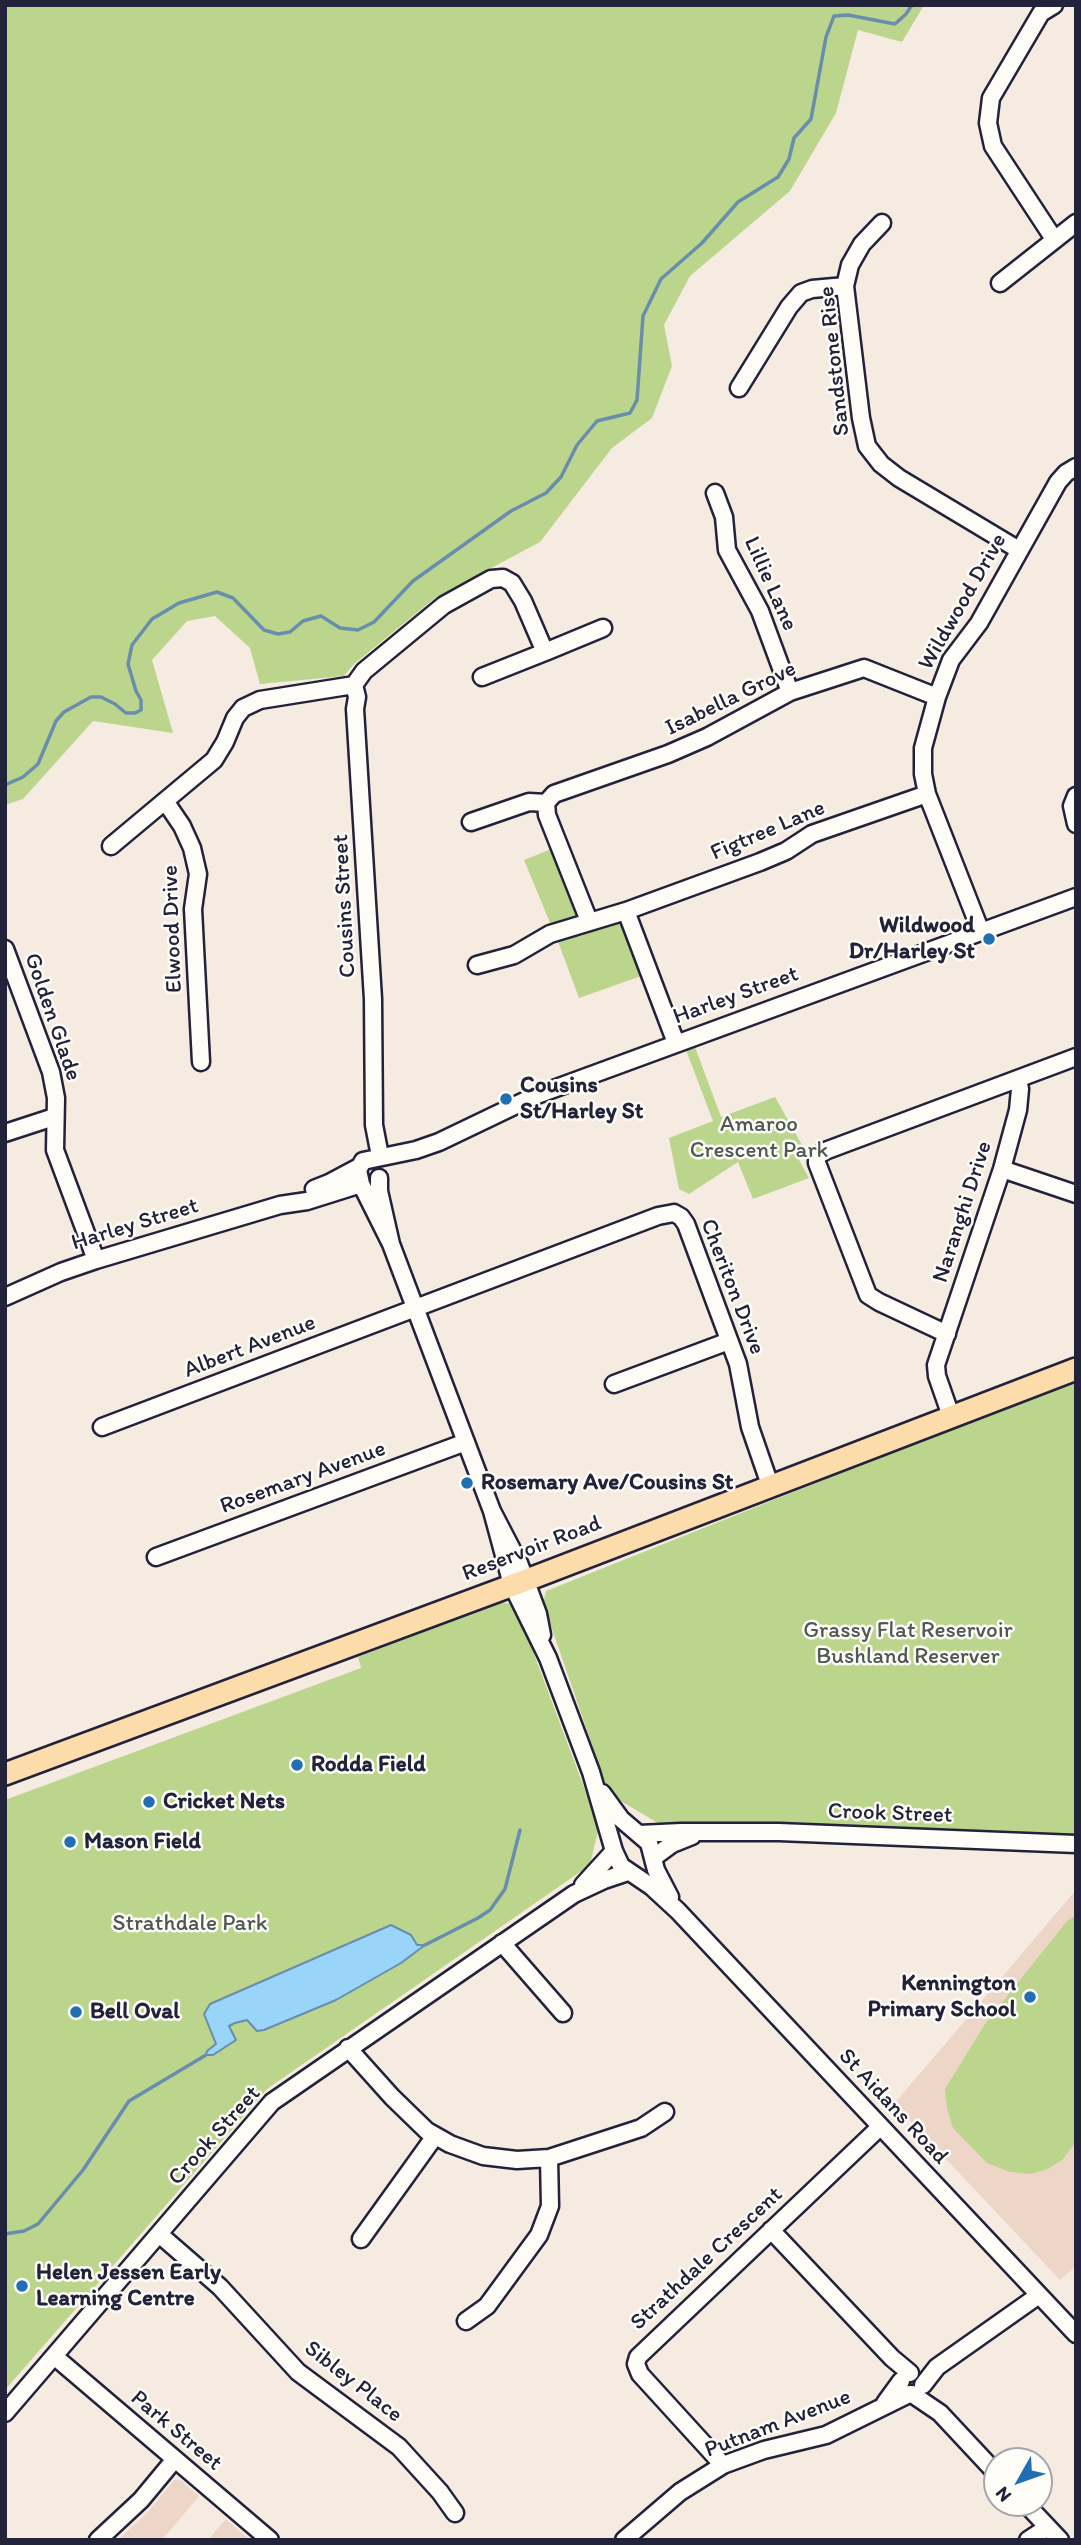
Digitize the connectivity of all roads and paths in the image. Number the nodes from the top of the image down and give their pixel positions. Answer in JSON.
{"nodes":[{"id":1,"x":1054,"y":5,"type":"edge"},
{"id":2,"x":882,"y":223,"type":"dead end"},
{"id":3,"x":1076,"y":223,"type":"edge"},
{"id":4,"x":1054,"y":239,"type":"junction"},
{"id":5,"x":1000,"y":283,"type":"dead end"},
{"id":6,"x":845,"y":286,"type":"junction"},
{"id":7,"x":739,"y":388,"type":"dead end"},
{"id":8,"x":1076,"y":467,"type":"edge"},
{"id":9,"x":715,"y":494,"type":"dead end"},
{"id":10,"x":1019,"y":550,"type":"junction"},
{"id":11,"x":603,"y":628,"type":"dead end"},
{"id":12,"x":545,"y":652,"type":"junction"},
{"id":13,"x":482,"y":677,"type":"dead end"},
{"id":14,"x":354,"y":685,"type":"junction"},
{"id":15,"x":790,"y":692,"type":"junction"},
{"id":16,"x":937,"y":697,"type":"junction"},
{"id":17,"x":927,"y":794,"type":"junction"},
{"id":18,"x":1076,"y":796,"type":"edge"},
{"id":19,"x":164,"y":801,"type":"junction"},
{"id":20,"x":546,"y":803,"type":"junction"},
{"id":21,"x":471,"y":822,"type":"dead end"},
{"id":22,"x":1076,"y":824,"type":"edge"},
{"id":23,"x":111,"y":846,"type":"dead end"},
{"id":24,"x":1076,"y":897,"type":"edge"},
{"id":25,"x":626,"y":911,"type":"junction"},
{"id":26,"x":589,"y":921,"type":"junction"},
{"id":27,"x":981,"y":932,"type":"junction"},
{"id":28,"x":5,"y":949,"type":"edge"},
{"id":29,"x":477,"y":965,"type":"dead end"},
{"id":30,"x":676,"y":1043,"type":"junction"},
{"id":31,"x":1076,"y":1057,"type":"edge"},
{"id":32,"x":201,"y":1062,"type":"dead end"},
{"id":33,"x":1018,"y":1079,"type":"junction"},
{"id":34,"x":54,"y":1117,"type":"junction"},
{"id":35,"x":374,"y":1125,"type":"junction"},
{"id":36,"x":5,"y":1133,"type":"edge"},
{"id":37,"x":416,"y":1150,"type":"junction"},
{"id":38,"x":380,"y":1157,"type":"junction"},
{"id":39,"x":360,"y":1165,"type":"junction"},
{"id":40,"x":1002,"y":1169,"type":"junction"},
{"id":41,"x":379,"y":1176,"type":"junction"},
{"id":42,"x":362,"y":1184,"type":"junction"},
{"id":43,"x":1076,"y":1194,"type":"edge"},
{"id":44,"x":281,"y":1205,"type":"junction"},
{"id":45,"x":391,"y":1244,"type":"junction"},
{"id":46,"x":96,"y":1260,"type":"junction"},
{"id":47,"x":5,"y":1297,"type":"edge"},
{"id":48,"x":415,"y":1309,"type":"junction"},
{"id":49,"x":947,"y":1334,"type":"junction"},
{"id":50,"x":729,"y":1341,"type":"junction"},
{"id":51,"x":1076,"y":1369,"type":"edge"},
{"id":52,"x":614,"y":1384,"type":"dead end"},
{"id":53,"x":951,"y":1416,"type":"junction"},
{"id":54,"x":102,"y":1427,"type":"dead end"},
{"id":55,"x":466,"y":1442,"type":"junction"},
{"id":56,"x":770,"y":1485,"type":"junction"},
{"id":57,"x":156,"y":1557,"type":"dead end"},
{"id":58,"x":519,"y":1583,"type":"junction"},
{"id":59,"x":591,"y":1772,"type":"junction"},
{"id":60,"x":5,"y":1774,"type":"edge"},
{"id":61,"x":701,"y":1833,"type":"junction"},
{"id":62,"x":638,"y":1834,"type":"junction"},
{"id":63,"x":1076,"y":1844,"type":"edge"},
{"id":64,"x":614,"y":1851,"type":"junction"},
{"id":65,"x":653,"y":1859,"type":"junction"},
{"id":66,"x":629,"y":1872,"type":"junction"},
{"id":67,"x":574,"y":1894,"type":"junction"},
{"id":68,"x":678,"y":1911,"type":"junction"},
{"id":69,"x":502,"y":1943,"type":"junction"},
{"id":70,"x":563,"y":2013,"type":"dead end"},
{"id":71,"x":348,"y":2048,"type":"junction"},
{"id":72,"x":665,"y":2112,"type":"dead end"},
{"id":73,"x":880,"y":2127,"type":"junction"},
{"id":74,"x":435,"y":2136,"type":"junction"},
{"id":75,"x":548,"y":2158,"type":"junction"},
{"id":76,"x":771,"y":2230,"type":"junction"},
{"id":77,"x":159,"y":2234,"type":"junction"},
{"id":78,"x":361,"y":2239,"type":"dead end"},
{"id":79,"x":1039,"y":2295,"type":"junction"},
{"id":80,"x":466,"y":2321,"type":"dead end"},
{"id":81,"x":1076,"y":2334,"type":"edge"},
{"id":82,"x":54,"y":2356,"type":"junction"},
{"id":83,"x":912,"y":2383,"type":"junction"},
{"id":84,"x":5,"y":2413,"type":"edge"},
{"id":85,"x":175,"y":2459,"type":"junction"},
{"id":86,"x":983,"y":2459,"type":"edge"},
{"id":87,"x":723,"y":2465,"type":"junction"},
{"id":88,"x":455,"y":2513,"type":"dead end"},
{"id":89,"x":1038,"y":2517,"type":"edge"},
{"id":90,"x":1048,"y":2527,"type":"junction"},
{"id":91,"x":98,"y":2540,"type":"edge"},
{"id":92,"x":270,"y":2540,"type":"edge"},
{"id":93,"x":624,"y":2540,"type":"edge"},
{"id":94,"x":1028,"y":2540,"type":"edge"},
{"id":95,"x":1060,"y":2540,"type":"edge"}],
"edges":[{"from":1,"to":4,"type":"street"},
{"from":2,"to":6,"type":"street","name":"Sandstone Rise"},
{"from":3,"to":4,"type":"street"},
{"from":4,"to":5,"type":"street"},
{"from":6,"to":7,"type":"street"},
{"from":6,"to":10,"type":"street","name":"Sandstone Rise"},
{"from":8,"to":10,"type":"street","name":"Wildwood Drive"},
{"from":9,"to":15,"type":"street","name":"Lillie Lane"},
{"from":10,"to":16,"type":"street","name":"Wildwood Drive"},
{"from":11,"to":12,"type":"street"},
{"from":12,"to":13,"type":"street"},
{"from":12,"to":14,"type":"street"},
{"from":14,"to":19,"type":"street"},
{"from":14,"to":35,"type":"street","name":"Cousins Street"},
{"from":15,"to":16,"type":"street","name":"Isabella Grove"},
{"from":15,"to":20,"type":"street","name":"Isabella Grove"},
{"from":16,"to":17,"type":"street","name":"Wildwood Drive"},
{"from":17,"to":25,"type":"street","name":"Figtree Lane"},
{"from":17,"to":27,"type":"street","name":"Wildwood Drive"},
{"from":18,"to":22,"type":"street"},
{"from":19,"to":23,"type":"street"},
{"from":19,"to":32,"type":"street","name":"Elwood Drive"},
{"from":20,"to":21,"type":"street","name":"Isabella Grove"},
{"from":20,"to":26,"type":"street"},
{"from":24,"to":27,"type":"street","name":"Harley Street"},
{"from":25,"to":26,"type":"street","name":"Figtree Lane"},
{"from":25,"to":30,"type":"street"},
{"from":26,"to":29,"type":"street","name":"Figtree Lane"},
{"from":27,"to":30,"type":"street","name":"Harley Street"},
{"from":28,"to":34,"type":"street","name":"Golden Glade"},
{"from":30,"to":37,"type":"street","name":"Harley Street"},
{"from":31,"to":33,"type":"street"},
{"from":33,"to":40,"type":"street","name":"Naranghi Drive"},
{"from":33,"to":49,"type":"street"},
{"from":34,"to":36,"type":"street"},
{"from":34,"to":46,"type":"street","name":"Golden Glade"},
{"from":35,"to":38,"type":"street","name":"Cousins Street"},
{"from":35,"to":39,"type":"street","name":"Cousins Street"},
{"from":37,"to":38,"type":"street","name":"Harley Street"},
{"from":37,"to":41,"type":"street","name":"Harley Street"},
{"from":38,"to":39,"type":"street","name":"Harley Street"},
{"from":38,"to":41,"type":"street","name":"Cousins Street"},
{"from":39,"to":42,"type":"street"},
{"from":39,"to":44,"type":"street","name":"Harley Street"},
{"from":40,"to":43,"type":"street"},
{"from":40,"to":49,"type":"street","name":"Naranghi Drive"},
{"from":41,"to":42,"type":"street","name":"Harley Street"},
{"from":41,"to":45,"type":"street"},
{"from":42,"to":44,"type":"street","name":"Harley Street"},
{"from":42,"to":45,"type":"street"},
{"from":44,"to":46,"type":"street","name":"Harley Street"},
{"from":45,"to":48,"type":"street"},
{"from":46,"to":47,"type":"street","name":"Harley Street"},
{"from":48,"to":50,"type":"street","name":"Cheriton Drive"},
{"from":48,"to":54,"type":"street","name":"Albert Avenue"},
{"from":48,"to":55,"type":"street"},
{"from":49,"to":53,"type":"street","name":"Naranghi Drive"},
{"from":50,"to":52,"type":"street"},
{"from":50,"to":56,"type":"street","name":"Cheriton Drive"},
{"from":51,"to":53,"type":"main road","name":"Reservoir Road"},
{"from":53,"to":56,"type":"main road","name":"Reservoir Road"},
{"from":55,"to":57,"type":"street","name":"Rosemary Avenue"},
{"from":55,"to":58,"type":"street"},
{"from":56,"to":58,"type":"main road","name":"Reservoir Road"},
{"from":58,"to":59,"type":"street"},
{"from":58,"to":60,"type":"main road","name":"Reservoir Road"},
{"from":59,"to":62,"type":"street"},
{"from":59,"to":64,"type":"street"},
{"from":61,"to":62,"type":"street","name":"Crook Street"},
{"from":61,"to":63,"type":"street","name":"Crook Street"},
{"from":61,"to":65,"type":"street","name":"Crook Street"},
{"from":62,"to":64,"type":"street"},
{"from":62,"to":65,"type":"street"},
{"from":64,"to":66,"type":"street"},
{"from":64,"to":67,"type":"street","name":"Crook Street"},
{"from":65,"to":66,"type":"street"},
{"from":65,"to":68,"type":"street","name":"St Aidans Road"},
{"from":66,"to":67,"type":"street","name":"Crook Street"},
{"from":66,"to":68,"type":"street","name":"St Aidans Road"},
{"from":67,"to":69,"type":"street","name":"Crook Street"},
{"from":68,"to":73,"type":"street","name":"St Aidans Road"},
{"from":69,"to":70,"type":"street"},
{"from":69,"to":71,"type":"street","name":"Crook Street"},
{"from":71,"to":74,"type":"street"},
{"from":71,"to":77,"type":"street","name":"Crook Street"},
{"from":72,"to":75,"type":"street"},
{"from":73,"to":76,"type":"street","name":"Strathdale Crescent"},
{"from":73,"to":79,"type":"street","name":"St Aidans Road"},
{"from":74,"to":75,"type":"street"},
{"from":74,"to":78,"type":"street"},
{"from":75,"to":80,"type":"street"},
{"from":76,"to":83,"type":"street"},
{"from":76,"to":87,"type":"street","name":"Strathdale Crescent"},
{"from":77,"to":82,"type":"street","name":"Crook Street"},
{"from":77,"to":88,"type":"street","name":"Sibley Place"},
{"from":79,"to":81,"type":"street","name":"St Aidans Road"},
{"from":79,"to":83,"type":"street","name":"Putnam Avenue"},
{"from":82,"to":84,"type":"street","name":"Crook Street"},
{"from":82,"to":85,"type":"street","name":"Park Street"},
{"from":83,"to":86,"type":"street"},
{"from":83,"to":87,"type":"street","name":"Putnam Avenue"},
{"from":85,"to":91,"type":"street"},
{"from":85,"to":92,"type":"street","name":"Park Street"},
{"from":87,"to":93,"type":"street","name":"Putnam Avenue"},
{"from":89,"to":90,"type":"street"},
{"from":90,"to":94,"type":"street"},
{"from":90,"to":95,"type":"street"}]}
